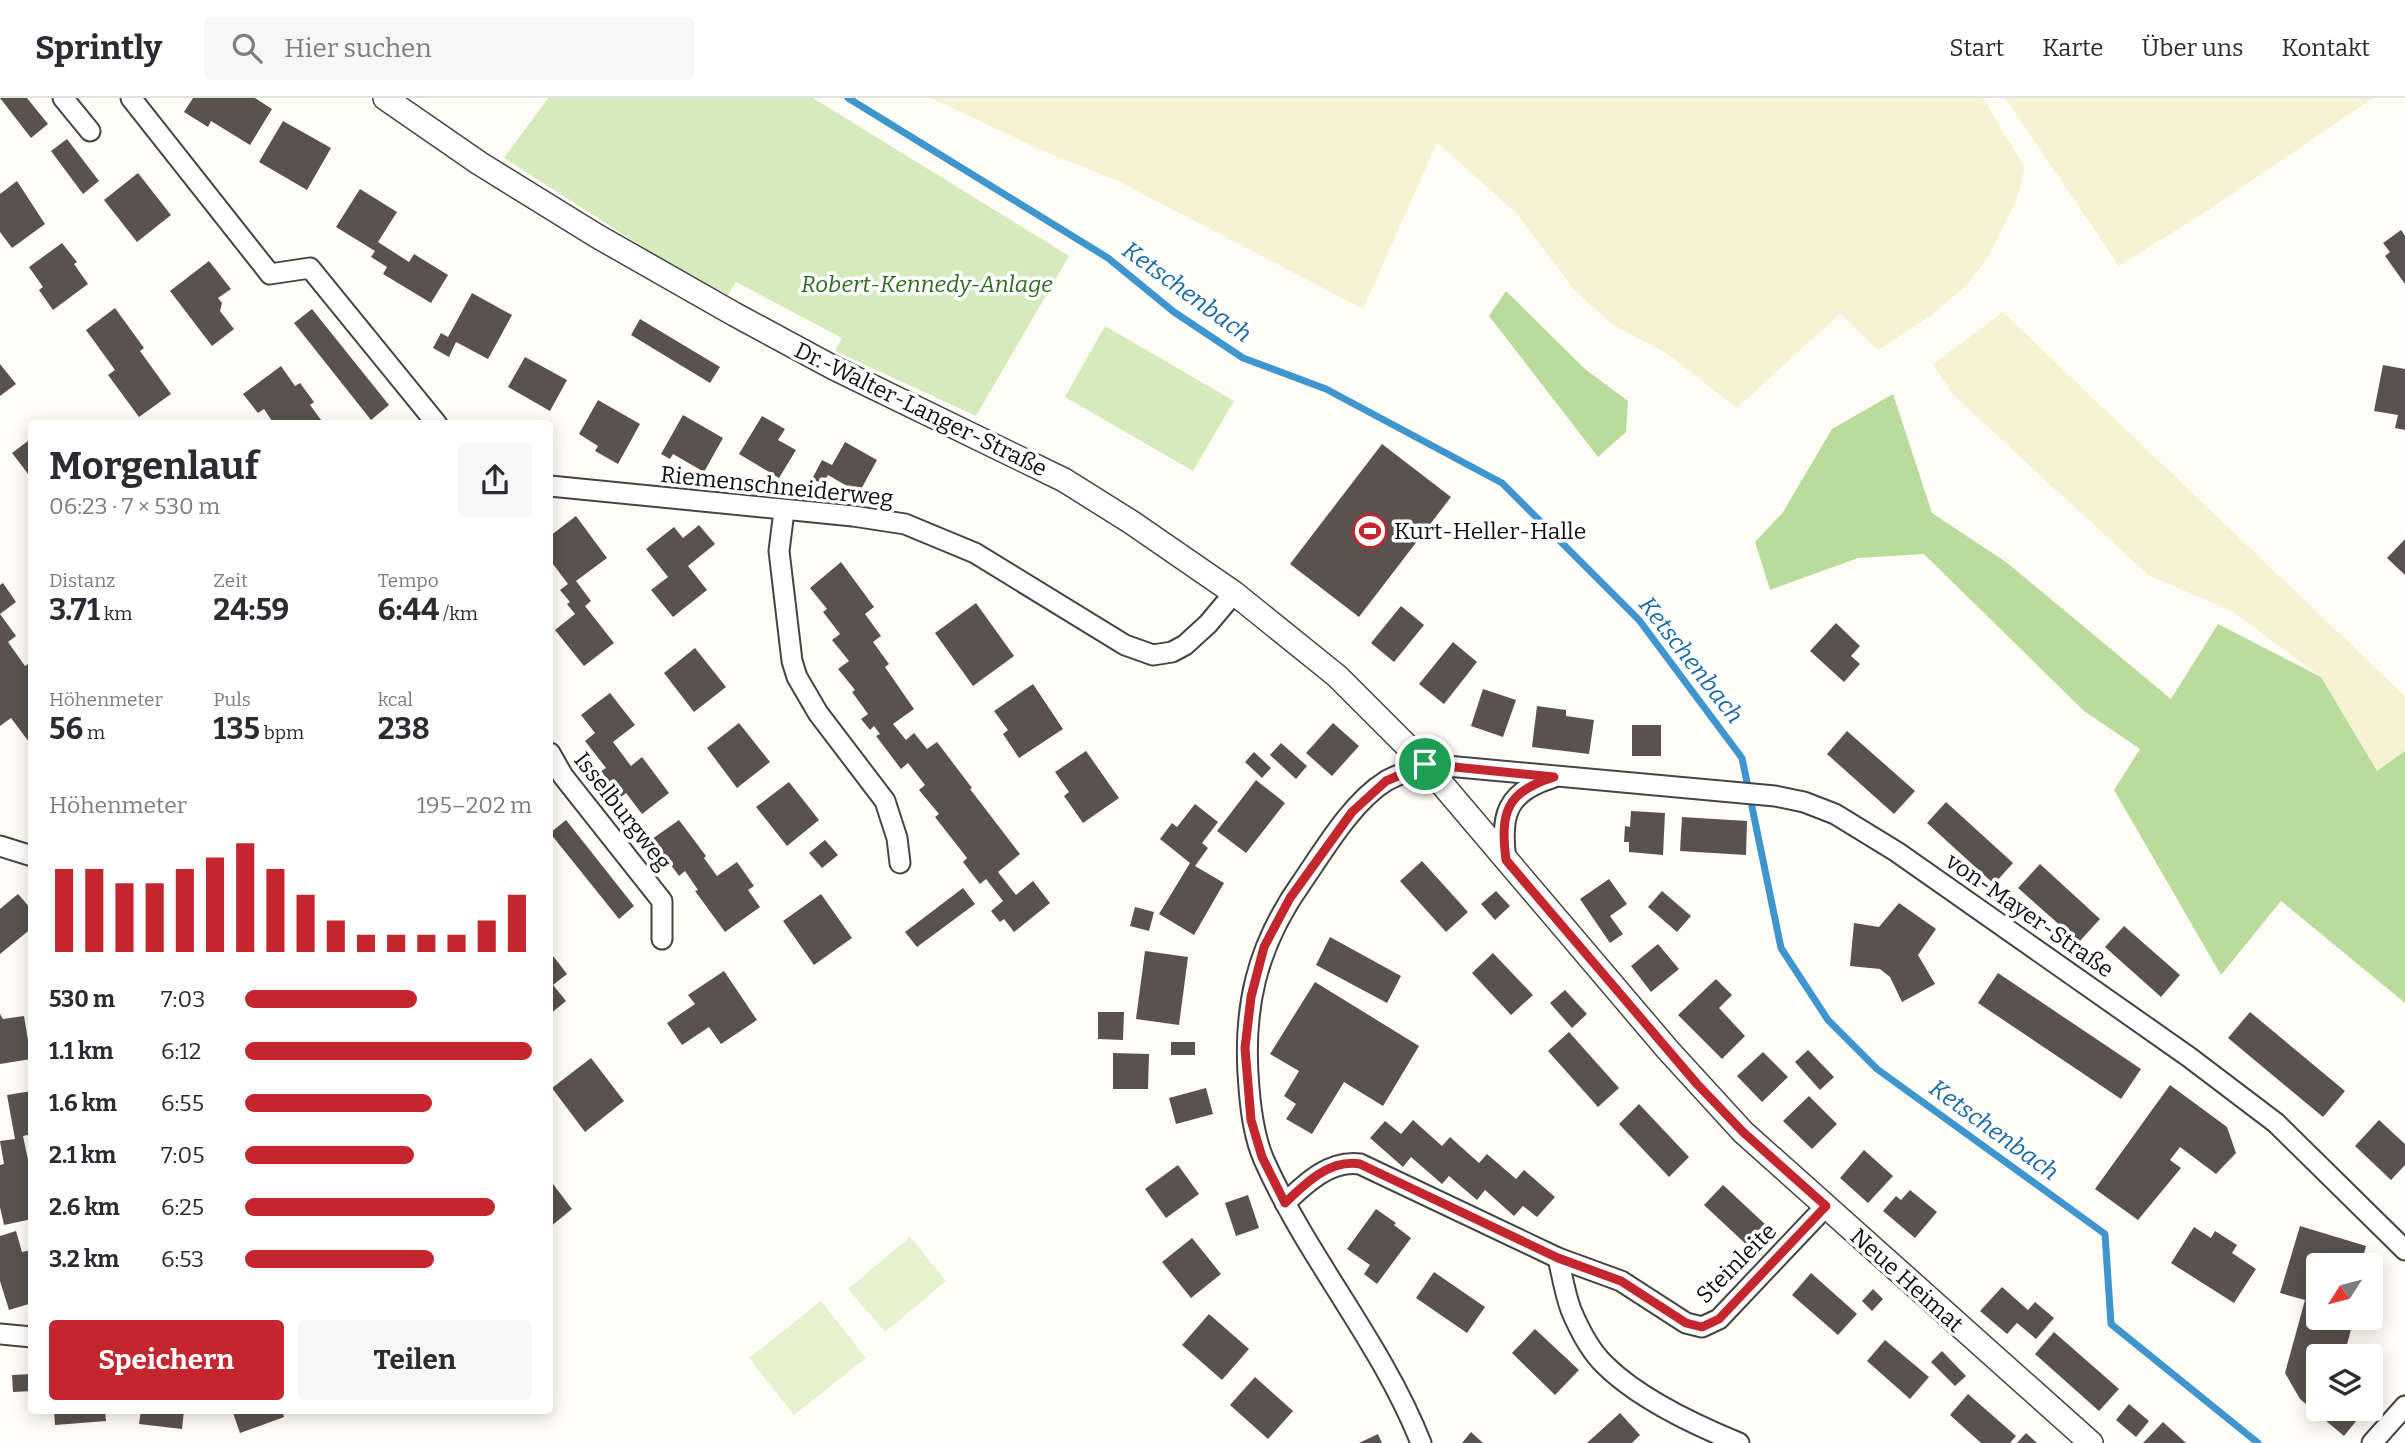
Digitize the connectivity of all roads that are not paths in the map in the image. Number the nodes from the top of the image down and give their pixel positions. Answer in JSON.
{"nodes":[{"id":1,"x":63,"y":98,"type":"edge"},
{"id":2,"x":131,"y":98,"type":"edge"},
{"id":3,"x":385,"y":98,"type":"edge"},
{"id":4,"x":90,"y":131,"type":"dead end"},
{"id":5,"x":434,"y":420,"type":"edge"},
{"id":6,"x":553,"y":486,"type":"edge"},
{"id":7,"x":784,"y":511,"type":"junction"},
{"id":8,"x":1234,"y":593,"type":"junction"},
{"id":9,"x":553,"y":758,"type":"edge"},
{"id":10,"x":1425,"y":764,"type":"junction"},
{"id":11,"x":1554,"y":777,"type":"junction"},
{"id":12,"x":0,"y":846,"type":"edge"},
{"id":13,"x":28,"y":855,"type":"edge"},
{"id":14,"x":1506,"y":860,"type":"junction"},
{"id":15,"x":900,"y":863,"type":"dead end"},
{"id":16,"x":662,"y":939,"type":"dead end"},
{"id":17,"x":1285,"y":1203,"type":"junction"},
{"id":18,"x":1826,"y":1206,"type":"junction"},
{"id":19,"x":2405,"y":1250,"type":"edge"},
{"id":20,"x":1558,"y":1258,"type":"junction"},
{"id":21,"x":0,"y":1334,"type":"edge"},
{"id":22,"x":28,"y":1337,"type":"edge"},
{"id":23,"x":2405,"y":1406,"type":"edge"},
{"id":24,"x":1421,"y":1443,"type":"edge"},
{"id":25,"x":1739,"y":1443,"type":"edge"},
{"id":26,"x":2091,"y":1443,"type":"edge"},
{"id":27,"x":2372,"y":1443,"type":"edge"}],
"edges":[{"from":1,"to":4,"type":"street"},
{"from":2,"to":5,"type":"street"},
{"from":3,"to":8,"type":"street","name":"Dr.-Walter-Langer-Straße"},
{"from":6,"to":7,"type":"street","name":"Riemenschneiderweg"},
{"from":7,"to":8,"type":"street","name":"Riemenschneiderweg"},
{"from":7,"to":15,"type":"street"},
{"from":8,"to":10,"type":"street","name":"Dr.-Walter-Langer-Straße"},
{"from":9,"to":16,"type":"street","name":"Isselburgweg"},
{"from":10,"to":11,"type":"street","name":"von-Mayer-Straße"},
{"from":10,"to":14,"type":"street","name":"Neue Heimat"},
{"from":10,"to":17,"type":"street"},
{"from":11,"to":14,"type":"street"},
{"from":11,"to":19,"type":"street","name":"von-Mayer-Straße"},
{"from":12,"to":13,"type":"street"},
{"from":14,"to":18,"type":"street","name":"Neue Heimat"},
{"from":17,"to":20,"type":"street","name":"Steinleite"},
{"from":17,"to":24,"type":"street"},
{"from":18,"to":20,"type":"street","name":"Steinleite"},
{"from":18,"to":26,"type":"street","name":"Neue Heimat"},
{"from":20,"to":25,"type":"street"},
{"from":21,"to":22,"type":"street"},
{"from":23,"to":27,"type":"street"}]}
